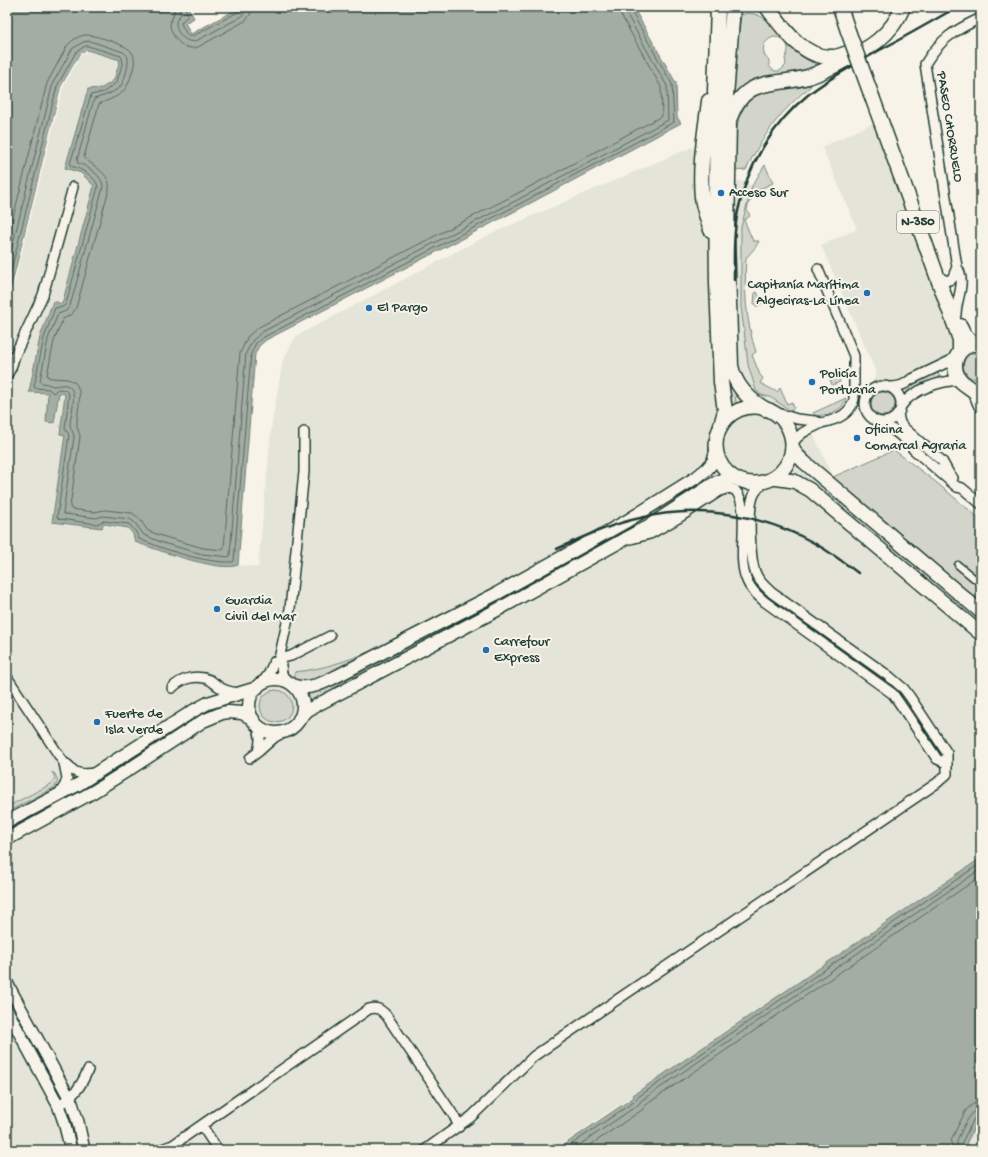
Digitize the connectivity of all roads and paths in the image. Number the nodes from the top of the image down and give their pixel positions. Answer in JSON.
{"nodes":[{"id":1,"x":718,"y":7,"type":"edge"},
{"id":2,"x":840,"y":7,"type":"edge"},
{"id":3,"x":844,"y":7,"type":"edge"},
{"id":4,"x":848,"y":7,"type":"edge"},
{"id":5,"x":896,"y":7,"type":"edge"},
{"id":6,"x":903,"y":7,"type":"edge"},
{"id":7,"x":736,"y":9,"type":"edge"},
{"id":8,"x":767,"y":10,"type":"edge"},
{"id":9,"x":981,"y":18,"type":"edge"},
{"id":10,"x":850,"y":30,"type":"junction"},
{"id":11,"x":716,"y":49,"type":"junction"},
{"id":12,"x":873,"y":93,"type":"junction"},
{"id":13,"x":717,"y":99,"type":"junction"},
{"id":14,"x":729,"y":120,"type":"junction"},
{"id":15,"x":702,"y":153,"type":"junction"},
{"id":16,"x":716,"y":172,"type":"junction"},
{"id":17,"x":73,"y":187,"type":"dead end"},
{"id":18,"x":716,"y":248,"type":"junction"},
{"id":19,"x":957,"y":267,"type":"junction"},
{"id":20,"x":818,"y":269,"type":"dead end"},
{"id":21,"x":943,"y":279,"type":"junction"},
{"id":22,"x":956,"y":315,"type":"junction"},
{"id":23,"x":977,"y":344,"type":"edge"},
{"id":24,"x":959,"y":353,"type":"junction"},
{"id":25,"x":7,"y":375,"type":"edge"},
{"id":26,"x":970,"y":384,"type":"edge"},
{"id":27,"x":891,"y":387,"type":"junction"},
{"id":28,"x":981,"y":405,"type":"edge"},
{"id":29,"x":768,"y":410,"type":"junction"},
{"id":30,"x":900,"y":410,"type":"junction"},
{"id":31,"x":882,"y":422,"type":"junction"},
{"id":32,"x":820,"y":423,"type":"junction"},
{"id":33,"x":721,"y":425,"type":"junction"},
{"id":34,"x":304,"y":432,"type":"dead end"},
{"id":35,"x":792,"y":445,"type":"junction"},
{"id":36,"x":716,"y":451,"type":"junction"},
{"id":37,"x":737,"y":479,"type":"junction"},
{"id":38,"x":770,"y":479,"type":"junction"},
{"id":39,"x":962,"y":488,"type":"junction"},
{"id":40,"x":981,"y":504,"type":"edge"},
{"id":41,"x":615,"y":544,"type":"junction"},
{"id":42,"x":958,"y":565,"type":"dead end"},
{"id":43,"x":981,"y":584,"type":"edge"},
{"id":44,"x":981,"y":612,"type":"edge"},
{"id":45,"x":981,"y":634,"type":"edge"},
{"id":46,"x":330,"y":636,"type":"dead end"},
{"id":47,"x":279,"y":659,"type":"junction"},
{"id":48,"x":7,"y":677,"type":"edge"},
{"id":49,"x":291,"y":684,"type":"junction"},
{"id":50,"x":259,"y":686,"type":"junction"},
{"id":51,"x":172,"y":688,"type":"dead end"},
{"id":52,"x":240,"y":693,"type":"junction"},
{"id":53,"x":299,"y":719,"type":"junction"},
{"id":54,"x":254,"y":721,"type":"junction"},
{"id":55,"x":287,"y":730,"type":"junction"},
{"id":56,"x":258,"y":752,"type":"junction"},
{"id":57,"x":250,"y":758,"type":"dead end"},
{"id":58,"x":64,"y":763,"type":"junction"},
{"id":59,"x":946,"y":763,"type":"junction"},
{"id":60,"x":96,"y":773,"type":"junction"},
{"id":61,"x":57,"y":796,"type":"junction"},
{"id":62,"x":7,"y":822,"type":"edge"},
{"id":63,"x":7,"y":839,"type":"edge"},
{"id":64,"x":7,"y":983,"type":"edge"},
{"id":65,"x":7,"y":1010,"type":"edge"},
{"id":66,"x":88,"y":1070,"type":"dead end"},
{"id":67,"x":69,"y":1098,"type":"junction"},
{"id":68,"x":58,"y":1105,"type":"junction"},
{"id":69,"x":202,"y":1126,"type":"junction"},
{"id":70,"x":459,"y":1127,"type":"junction"},
{"id":71,"x":167,"y":1149,"type":"edge"},
{"id":72,"x":70,"y":1150,"type":"edge"},
{"id":73,"x":84,"y":1150,"type":"edge"},
{"id":74,"x":218,"y":1150,"type":"edge"},
{"id":75,"x":425,"y":1150,"type":"edge"}],
"edges":[{"from":1,"to":11,"type":"highway"},
{"from":2,"to":10,"type":"highway","number":"N-350"},
{"from":3,"to":10,"type":"highway","number":"N-350"},
{"from":4,"to":10,"type":"highway"},
{"from":5,"to":8,"type":"highway"},
{"from":6,"to":14,"type":"highway"},
{"from":7,"to":13,"type":"highway"},
{"from":7,"to":14,"type":"highway"},
{"from":9,"to":19,"type":"street","name":"PASEO CHORRUELO"},
{"from":10,"to":12,"type":"highway","number":"N-350","bridge":true},
{"from":11,"to":13,"type":"highway"},
{"from":11,"to":15,"type":"highway"},
{"from":12,"to":21,"type":"highway","number":"N-350"},
{"from":12,"to":24,"type":"highway","number":"N-350"},
{"from":13,"to":16,"type":"highway"},
{"from":14,"to":29,"type":"highway"},
{"from":15,"to":16,"type":"highway"},
{"from":15,"to":18,"type":"highway"},
{"from":16,"to":18,"type":"highway"},
{"from":17,"to":25,"type":"street"},
{"from":18,"to":33,"type":"highway"},
{"from":19,"to":21,"type":"street"},
{"from":19,"to":22,"type":"street","name":"PASEO CHORRUELO"},
{"from":20,"to":32,"type":"street"},
{"from":21,"to":22,"type":"highway","number":"N-350"},
{"from":22,"to":23,"type":"highway","number":"N-350"},
{"from":23,"to":24,"type":"highway","number":"N-350"},
{"from":24,"to":26,"type":"highway","number":"N-350"},
{"from":24,"to":27,"type":"street"},
{"from":26,"to":28,"type":"highway","number":"N-350"},
{"from":26,"to":30,"type":"street"},
{"from":27,"to":30,"type":"street"},
{"from":27,"to":31,"type":"street"},
{"from":29,"to":32,"type":"street"},
{"from":29,"to":33,"type":"main road"},
{"from":29,"to":35,"type":"main road"},
{"from":30,"to":31,"type":"street"},
{"from":30,"to":39,"type":"street"},
{"from":31,"to":39,"type":"street"},
{"from":32,"to":35,"type":"street"},
{"from":33,"to":36,"type":"main road"},
{"from":34,"to":47,"type":"street"},
{"from":35,"to":38,"type":"main road"},
{"from":35,"to":44,"type":"main road"},
{"from":36,"to":37,"type":"main road"},
{"from":36,"to":49,"type":"main road"},
{"from":37,"to":38,"type":"main road"},
{"from":37,"to":41,"type":"main road"},
{"from":38,"to":45,"type":"main road"},
{"from":38,"to":59,"type":"street"},
{"from":39,"to":40,"type":"street"},
{"from":41,"to":53,"type":"main road"},
{"from":41,"to":59,"type":"street"},
{"from":42,"to":43,"type":"street"},
{"from":46,"to":47,"type":"street"},
{"from":47,"to":49,"type":"street"},
{"from":47,"to":50,"type":"street"},
{"from":48,"to":58,"type":"street"},
{"from":49,"to":50,"type":"main road"},
{"from":49,"to":53,"type":"main road"},
{"from":50,"to":52,"type":"main road"},
{"from":50,"to":54,"type":"main road"},
{"from":51,"to":52,"type":"street"},
{"from":52,"to":60,"type":"main road"},
{"from":53,"to":55,"type":"main road"},
{"from":54,"to":55,"type":"main road"},
{"from":54,"to":56,"type":"street"},
{"from":54,"to":63,"type":"main road"},
{"from":55,"to":56,"type":"street"},
{"from":56,"to":57,"type":"street"},
{"from":58,"to":60,"type":"street"},
{"from":58,"to":61,"type":"street"},
{"from":59,"to":70,"type":"street"},
{"from":60,"to":61,"type":"main road"},
{"from":61,"to":62,"type":"main road"},
{"from":64,"to":67,"type":"street"},
{"from":65,"to":68,"type":"street"},
{"from":66,"to":67,"type":"street"},
{"from":67,"to":68,"type":"street"},
{"from":67,"to":73,"type":"street"},
{"from":68,"to":72,"type":"street"},
{"from":69,"to":70,"type":"street"},
{"from":69,"to":71,"type":"street"},
{"from":69,"to":74,"type":"street"},
{"from":70,"to":75,"type":"street"}]}
